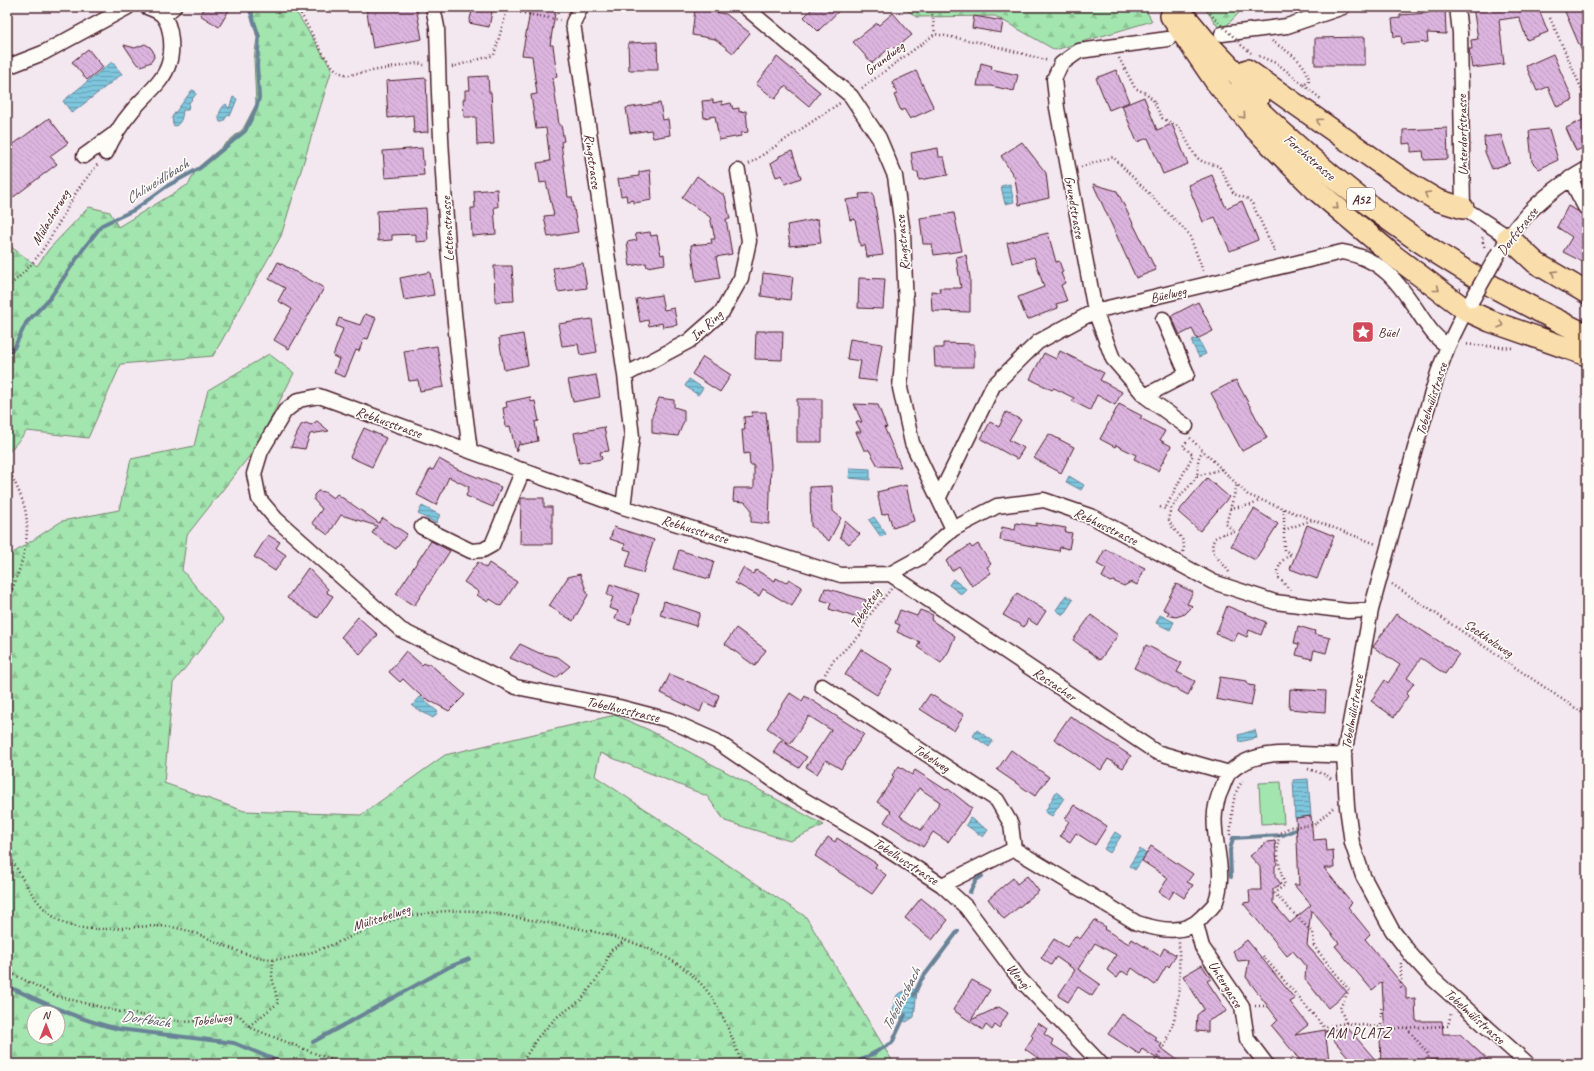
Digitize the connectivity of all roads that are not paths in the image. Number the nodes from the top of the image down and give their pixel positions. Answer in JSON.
{"nodes":[{"id":1,"x":128,"y":7,"type":"edge"},
{"id":2,"x":147,"y":7,"type":"edge"},
{"id":3,"x":174,"y":7,"type":"edge"},
{"id":4,"x":433,"y":7,"type":"edge"},
{"id":5,"x":581,"y":7,"type":"edge"},
{"id":6,"x":745,"y":7,"type":"edge"},
{"id":7,"x":1343,"y":7,"type":"edge"},
{"id":8,"x":1457,"y":7,"type":"edge"},
{"id":9,"x":1173,"y":9,"type":"edge"},
{"id":10,"x":163,"y":16,"type":"junction"},
{"id":11,"x":1222,"y":34,"type":"dead end"},
{"id":12,"x":1168,"y":39,"type":"dead end"},
{"id":13,"x":7,"y":67,"type":"edge"},
{"id":14,"x":115,"y":134,"type":"junction"},
{"id":15,"x":106,"y":153,"type":"road end"},
{"id":16,"x":84,"y":156,"type":"dead end"},
{"id":17,"x":1587,"y":169,"type":"edge"},
{"id":18,"x":738,"y":172,"type":"road end"},
{"id":19,"x":1570,"y":178,"type":"junction"},
{"id":20,"x":1585,"y":207,"type":"dead end"},
{"id":21,"x":1462,"y":208,"type":"junction"},
{"id":22,"x":1504,"y":245,"type":"junction"},
{"id":23,"x":1587,"y":294,"type":"edge"},
{"id":24,"x":1461,"y":300,"type":"junction"},
{"id":25,"x":1095,"y":311,"type":"junction"},
{"id":26,"x":1163,"y":319,"type":"dead end"},
{"id":27,"x":1587,"y":324,"type":"edge"},
{"id":28,"x":1587,"y":335,"type":"edge"},
{"id":29,"x":1449,"y":344,"type":"junction"},
{"id":30,"x":1587,"y":355,"type":"edge"},
{"id":31,"x":625,"y":375,"type":"junction"},
{"id":32,"x":1145,"y":396,"type":"junction"},
{"id":33,"x":1188,"y":432,"type":"road end"},
{"id":34,"x":470,"y":451,"type":"junction"},
{"id":35,"x":523,"y":470,"type":"junction"},
{"id":36,"x":938,"y":497,"type":"junction"},
{"id":37,"x":623,"y":507,"type":"junction"},
{"id":38,"x":422,"y":527,"type":"dead end"},
{"id":39,"x":953,"y":529,"type":"junction"},
{"id":40,"x":894,"y":576,"type":"junction"},
{"id":41,"x":1371,"y":610,"type":"junction"},
{"id":42,"x":401,"y":630,"type":"joint"},
{"id":43,"x":822,"y":686,"type":"road end"},
{"id":44,"x":1344,"y":755,"type":"junction"},
{"id":45,"x":1229,"y":773,"type":"junction"},
{"id":46,"x":1014,"y":849,"type":"junction"},
{"id":47,"x":942,"y":885,"type":"junction"},
{"id":48,"x":1196,"y":924,"type":"junction"},
{"id":49,"x":1101,"y":1064,"type":"edge"},
{"id":50,"x":1266,"y":1064,"type":"edge"},
{"id":51,"x":1528,"y":1064,"type":"edge"}],
"edges":[{"from":1,"to":13,"type":"street"},
{"from":2,"to":10,"type":"street"},
{"from":3,"to":10,"type":"street"},
{"from":4,"to":34,"type":"street","name":"Lettenstrasse"},
{"from":5,"to":31,"type":"street","name":"Ringstrasse"},
{"from":6,"to":36,"type":"street","name":"Ringstrasse"},
{"from":7,"to":11,"type":"street"},
{"from":8,"to":21,"type":"street","name":"Unterdorfstrasse"},
{"from":21,"to":9,"type":"highway","one_way":true},
{"from":9,"to":24,"type":"highway","one_way":true},
{"from":9,"to":27,"type":"highway","name":"Forchstrasse","number":"A52"},
{"from":9,"to":28,"type":"highway","name":"Forchstrasse","number":"A52"},
{"from":10,"to":14,"type":"street"},
{"from":12,"to":25,"type":"street","name":"Grundstrasse"},
{"from":14,"to":15,"type":"street"},
{"from":14,"to":16,"type":"street"},
{"from":17,"to":19,"type":"street","name":"Dorfstrasse"},
{"from":18,"to":31,"type":"street","name":"Im Ring"},
{"from":19,"to":20,"type":"street"},
{"from":19,"to":22,"type":"street","name":"Dorfstrasse"},
{"from":21,"to":22,"type":"street"},
{"from":23,"to":22,"type":"highway","one_way":true},
{"from":22,"to":24,"type":"street","name":"Dorfstrasse","bridge":true},
{"from":24,"to":29,"type":"street","name":"Tobelmülistrasse"},
{"from":24,"to":30,"type":"highway","one_way":true},
{"from":25,"to":29,"type":"street","name":"Büelweg"},
{"from":25,"to":32,"type":"street","name":"Grundstrasse"},
{"from":25,"to":36,"type":"street","name":"Büelweg"},
{"from":26,"to":32,"type":"street"},
{"from":29,"to":41,"type":"street","name":"Tobelmülistrasse"},
{"from":31,"to":37,"type":"street","name":"Ringstrasse"},
{"from":32,"to":33,"type":"street","name":"Grundstrasse"},
{"from":34,"to":35,"type":"street","name":"Rebhusstrasse"},
{"from":34,"to":42,"type":"street","name":"Rebhusstrasse"},
{"from":35,"to":37,"type":"street","name":"Rebhusstrasse"},
{"from":35,"to":38,"type":"street"},
{"from":36,"to":39,"type":"street","name":"Ringstrasse"},
{"from":37,"to":40,"type":"street","name":"Rebhusstrasse"},
{"from":39,"to":40,"type":"street","name":"Rebhusstrasse"},
{"from":39,"to":41,"type":"street","name":"Rebhusstrasse"},
{"from":40,"to":45,"type":"street","name":"Rossacher"},
{"from":41,"to":44,"type":"street","name":"Tobelmülistrasse"},
{"from":42,"to":47,"type":"street","name":"Tobelhusstrasse"},
{"from":43,"to":46,"type":"street","name":"Tobelweg"},
{"from":44,"to":45,"type":"street"},
{"from":44,"to":51,"type":"street","name":"Tobelmülistrasse"},
{"from":45,"to":48,"type":"street"},
{"from":46,"to":47,"type":"street","name":"Tobelhusstrasse"},
{"from":46,"to":48,"type":"street"},
{"from":47,"to":49,"type":"street","name":"Wengi"},
{"from":48,"to":50,"type":"street","name":"Untergasse"}]}
